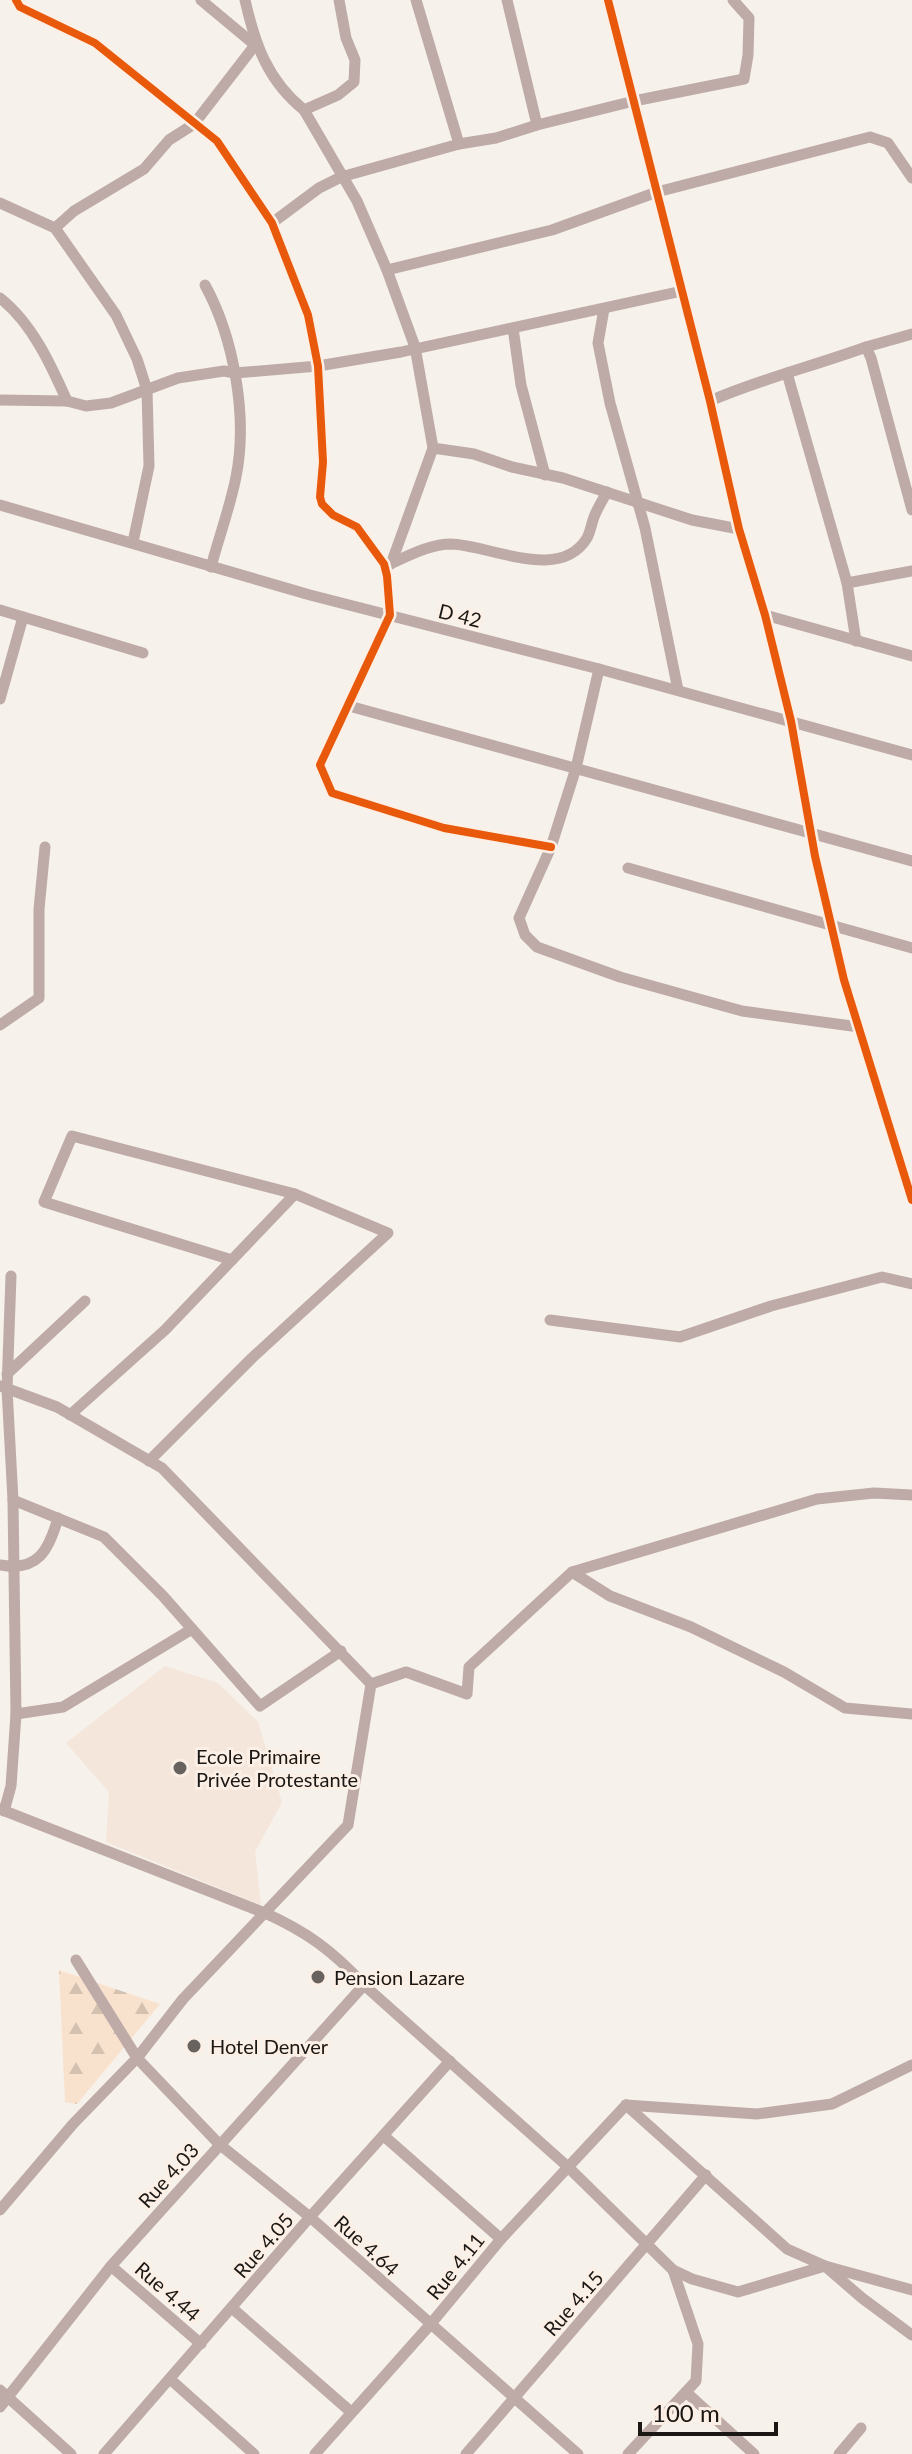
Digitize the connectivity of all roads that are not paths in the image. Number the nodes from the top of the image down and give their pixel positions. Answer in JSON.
{"nodes":[{"id":1,"x":16,"y":0,"type":"edge"},
{"id":2,"x":201,"y":0,"type":"edge"},
{"id":3,"x":245,"y":0,"type":"edge"},
{"id":4,"x":339,"y":0,"type":"edge"},
{"id":5,"x":416,"y":0,"type":"edge"},
{"id":6,"x":507,"y":0,"type":"edge"},
{"id":7,"x":608,"y":0,"type":"edge"},
{"id":8,"x":733,"y":0,"type":"edge"},
{"id":9,"x":255,"y":45,"type":"junction"},
{"id":10,"x":634,"y":101,"type":"junction"},
{"id":11,"x":304,"y":110,"type":"junction"},
{"id":12,"x":194,"y":124,"type":"junction"},
{"id":13,"x":537,"y":125,"type":"junction"},
{"id":14,"x":459,"y":144,"type":"junction"},
{"id":15,"x":341,"y":177,"type":"junction"},
{"id":16,"x":912,"y":178,"type":"edge"},
{"id":17,"x":657,"y":192,"type":"junction"},
{"id":18,"x":0,"y":203,"type":"edge"},
{"id":19,"x":272,"y":223,"type":"junction"},
{"id":20,"x":55,"y":228,"type":"junction"},
{"id":21,"x":387,"y":270,"type":"junction"},
{"id":22,"x":205,"y":285,"type":"dead end"},
{"id":23,"x":682,"y":291,"type":"junction"},
{"id":24,"x":0,"y":298,"type":"edge"},
{"id":25,"x":604,"y":309,"type":"junction"},
{"id":26,"x":513,"y":328,"type":"junction"},
{"id":27,"x":912,"y":334,"type":"edge"},
{"id":28,"x":415,"y":347,"type":"junction"},
{"id":29,"x":866,"y":347,"type":"junction"},
{"id":30,"x":318,"y":366,"type":"junction"},
{"id":31,"x":235,"y":373,"type":"junction"},
{"id":32,"x":787,"y":373,"type":"junction"},
{"id":33,"x":147,"y":390,"type":"junction"},
{"id":34,"x":0,"y":400,"type":"edge"},
{"id":35,"x":67,"y":401,"type":"junction"},
{"id":36,"x":710,"y":401,"type":"junction"},
{"id":37,"x":433,"y":448,"type":"junction"},
{"id":38,"x":912,"y":458,"type":"edge"},
{"id":39,"x":900,"y":463,"type":"junction"},
{"id":40,"x":545,"y":475,"type":"junction"},
{"id":41,"x":607,"y":492,"type":"junction"},
{"id":42,"x":638,"y":502,"type":"junction"},
{"id":43,"x":0,"y":505,"type":"edge"},
{"id":44,"x":912,"y":510,"type":"edge"},
{"id":45,"x":739,"y":529,"type":"junction"},
{"id":46,"x":133,"y":542,"type":"junction"},
{"id":47,"x":392,"y":563,"type":"junction"},
{"id":48,"x":211,"y":567,"type":"junction"},
{"id":49,"x":912,"y":571,"type":"edge"},
{"id":50,"x":387,"y":576,"type":"junction"},
{"id":51,"x":847,"y":583,"type":"junction"},
{"id":52,"x":0,"y":610,"type":"edge"},
{"id":53,"x":390,"y":615,"type":"junction"},
{"id":54,"x":765,"y":615,"type":"junction"},
{"id":55,"x":23,"y":617,"type":"junction"},
{"id":56,"x":856,"y":641,"type":"junction"},
{"id":57,"x":143,"y":653,"type":"dead end"},
{"id":58,"x":912,"y":656,"type":"edge"},
{"id":59,"x":599,"y":669,"type":"junction"},
{"id":60,"x":678,"y":690,"type":"junction"},
{"id":61,"x":0,"y":699,"type":"edge"},
{"id":62,"x":349,"y":706,"type":"junction"},
{"id":63,"x":791,"y":721,"type":"junction"},
{"id":64,"x":912,"y":755,"type":"edge"},
{"id":65,"x":576,"y":768,"type":"junction"},
{"id":66,"x":811,"y":833,"type":"junction"},
{"id":67,"x":45,"y":847,"type":"dead end"},
{"id":68,"x":551,"y":847,"type":"junction"},
{"id":69,"x":912,"y":861,"type":"edge"},
{"id":70,"x":628,"y":868,"type":"dead end"},
{"id":71,"x":832,"y":927,"type":"junction"},
{"id":72,"x":912,"y":948,"type":"edge"},
{"id":73,"x":0,"y":1025,"type":"edge"},
{"id":74,"x":859,"y":1027,"type":"junction"},
{"id":75,"x":295,"y":1194,"type":"junction"},
{"id":76,"x":912,"y":1200,"type":"edge"},
{"id":77,"x":232,"y":1260,"type":"junction"},
{"id":78,"x":11,"y":1276,"type":"dead end"},
{"id":79,"x":912,"y":1284,"type":"edge"},
{"id":80,"x":85,"y":1301,"type":"dead end"},
{"id":81,"x":550,"y":1320,"type":"dead end"},
{"id":82,"x":7,"y":1374,"type":"junction"},
{"id":83,"x":3,"y":1388,"type":"edge"},
{"id":84,"x":70,"y":1415,"type":"junction"},
{"id":85,"x":149,"y":1461,"type":"junction"},
{"id":86,"x":912,"y":1495,"type":"edge"},
{"id":87,"x":13,"y":1500,"type":"junction"},
{"id":88,"x":58,"y":1518,"type":"junction"},
{"id":89,"x":0,"y":1565,"type":"edge"},
{"id":90,"x":14,"y":1568,"type":"junction"},
{"id":91,"x":572,"y":1572,"type":"junction"},
{"id":92,"x":192,"y":1629,"type":"junction"},
{"id":93,"x":341,"y":1651,"type":"junction"},
{"id":94,"x":371,"y":1684,"type":"junction"},
{"id":95,"x":16,"y":1714,"type":"junction"},
{"id":96,"x":912,"y":1714,"type":"edge"},
{"id":97,"x":2,"y":1810,"type":"edge"},
{"id":98,"x":265,"y":1913,"type":"junction"},
{"id":99,"x":76,"y":1960,"type":"dead end"},
{"id":100,"x":364,"y":1985,"type":"junction"},
{"id":101,"x":137,"y":2058,"type":"junction"},
{"id":102,"x":450,"y":2061,"type":"junction"},
{"id":103,"x":912,"y":2065,"type":"edge"},
{"id":104,"x":626,"y":2105,"type":"junction"},
{"id":105,"x":384,"y":2136,"type":"junction"},
{"id":106,"x":219,"y":2144,"type":"junction"},
{"id":107,"x":568,"y":2167,"type":"junction"},
{"id":108,"x":706,"y":2175,"type":"junction"},
{"id":109,"x":0,"y":2210,"type":"edge"},
{"id":110,"x":310,"y":2217,"type":"junction"},
{"id":111,"x":501,"y":2239,"type":"junction"},
{"id":112,"x":648,"y":2243,"type":"junction"},
{"id":113,"x":111,"y":2266,"type":"junction"},
{"id":114,"x":825,"y":2266,"type":"junction"},
{"id":115,"x":673,"y":2270,"type":"junction"},
{"id":116,"x":912,"y":2290,"type":"edge"},
{"id":117,"x":232,"y":2308,"type":"junction"},
{"id":118,"x":429,"y":2326,"type":"junction"},
{"id":119,"x":912,"y":2335,"type":"edge"},
{"id":120,"x":201,"y":2344,"type":"junction"},
{"id":121,"x":170,"y":2379,"type":"junction"},
{"id":122,"x":686,"y":2392,"type":"junction"},
{"id":123,"x":5,"y":2394,"type":"edge"},
{"id":124,"x":515,"y":2399,"type":"junction"},
{"id":125,"x":0,"y":2407,"type":"edge"},
{"id":126,"x":351,"y":2412,"type":"junction"},
{"id":127,"x":861,"y":2428,"type":"dead end"},
{"id":128,"x":322,"y":2452,"type":"edge"},
{"id":129,"x":71,"y":2454,"type":"edge"},
{"id":130,"x":104,"y":2454,"type":"edge"},
{"id":131,"x":254,"y":2454,"type":"edge"},
{"id":132,"x":466,"y":2454,"type":"edge"},
{"id":133,"x":578,"y":2454,"type":"edge"},
{"id":134,"x":628,"y":2454,"type":"edge"},
{"id":135,"x":754,"y":2454,"type":"edge"},
{"id":136,"x":839,"y":2454,"type":"edge"}],
"edges":[{"from":1,"to":12,"type":"street"},
{"from":2,"to":9,"type":"street"},
{"from":3,"to":9,"type":"street"},
{"from":4,"to":11,"type":"street"},
{"from":5,"to":14,"type":"street"},
{"from":6,"to":13,"type":"street"},
{"from":7,"to":10,"type":"street"},
{"from":8,"to":10,"type":"street"},
{"from":9,"to":11,"type":"street"},
{"from":9,"to":12,"type":"street"},
{"from":10,"to":13,"type":"street"},
{"from":10,"to":17,"type":"street"},
{"from":11,"to":15,"type":"street"},
{"from":12,"to":19,"type":"street"},
{"from":12,"to":20,"type":"street"},
{"from":13,"to":14,"type":"street"},
{"from":14,"to":15,"type":"street"},
{"from":15,"to":19,"type":"street"},
{"from":15,"to":21,"type":"street"},
{"from":16,"to":17,"type":"street"},
{"from":17,"to":21,"type":"street"},
{"from":17,"to":23,"type":"street"},
{"from":18,"to":20,"type":"street"},
{"from":19,"to":30,"type":"street"},
{"from":20,"to":33,"type":"street"},
{"from":21,"to":28,"type":"street"},
{"from":22,"to":31,"type":"street"},
{"from":23,"to":25,"type":"street"},
{"from":23,"to":36,"type":"street"},
{"from":24,"to":35,"type":"street"},
{"from":25,"to":26,"type":"street"},
{"from":25,"to":42,"type":"street"},
{"from":26,"to":28,"type":"street"},
{"from":26,"to":40,"type":"street"},
{"from":27,"to":29,"type":"street"},
{"from":28,"to":30,"type":"street"},
{"from":28,"to":37,"type":"street"},
{"from":29,"to":32,"type":"street"},
{"from":29,"to":39,"type":"street"},
{"from":30,"to":31,"type":"street"},
{"from":30,"to":50,"type":"street"},
{"from":31,"to":33,"type":"street"},
{"from":31,"to":48,"type":"street"},
{"from":32,"to":36,"type":"street"},
{"from":32,"to":51,"type":"street"},
{"from":33,"to":35,"type":"street"},
{"from":33,"to":46,"type":"street"},
{"from":34,"to":35,"type":"street"},
{"from":36,"to":45,"type":"street"},
{"from":37,"to":40,"type":"street"},
{"from":37,"to":47,"type":"street"},
{"from":38,"to":39,"type":"street"},
{"from":39,"to":44,"type":"street"},
{"from":40,"to":41,"type":"street"},
{"from":41,"to":42,"type":"street"},
{"from":41,"to":47,"type":"street"},
{"from":42,"to":45,"type":"street"},
{"from":42,"to":60,"type":"street"},
{"from":43,"to":46,"type":"street","name":"D 42","number":"D 42"},
{"from":45,"to":54,"type":"street"},
{"from":46,"to":48,"type":"street","name":"D 42","number":"D 42"},
{"from":47,"to":50,"type":"street"},
{"from":48,"to":53,"type":"street","name":"D 42","number":"D 42"},
{"from":49,"to":51,"type":"street"},
{"from":50,"to":53,"type":"street"},
{"from":51,"to":56,"type":"street"},
{"from":52,"to":55,"type":"street"},
{"from":53,"to":59,"type":"street","name":"D 42","number":"D 42"},
{"from":53,"to":62,"type":"street"},
{"from":54,"to":56,"type":"street"},
{"from":54,"to":63,"type":"street"},
{"from":55,"to":57,"type":"street"},
{"from":55,"to":61,"type":"street"},
{"from":56,"to":58,"type":"street"},
{"from":59,"to":60,"type":"street","name":"D 42","number":"D 42"},
{"from":59,"to":65,"type":"street"},
{"from":60,"to":63,"type":"street","name":"D 42","number":"D 42"},
{"from":62,"to":65,"type":"street"},
{"from":62,"to":68,"type":"street"},
{"from":63,"to":64,"type":"street","name":"D 42","number":"D 42"},
{"from":63,"to":66,"type":"street"},
{"from":65,"to":66,"type":"street"},
{"from":65,"to":68,"type":"street"},
{"from":66,"to":69,"type":"street"},
{"from":66,"to":71,"type":"street"},
{"from":67,"to":73,"type":"street"},
{"from":68,"to":74,"type":"street"},
{"from":70,"to":71,"type":"street"},
{"from":71,"to":72,"type":"street"},
{"from":71,"to":74,"type":"street"},
{"from":74,"to":76,"type":"street"},
{"from":75,"to":77,"type":"street"},
{"from":75,"to":77,"type":"street"},
{"from":75,"to":85,"type":"street"},
{"from":77,"to":84,"type":"street"},
{"from":78,"to":82,"type":"street"},
{"from":79,"to":81,"type":"street"},
{"from":80,"to":82,"type":"street"},
{"from":82,"to":83,"type":"street"},
{"from":83,"to":84,"type":"street"},
{"from":83,"to":87,"type":"street"},
{"from":84,"to":85,"type":"street"},
{"from":85,"to":93,"type":"street"},
{"from":86,"to":91,"type":"street"},
{"from":87,"to":88,"type":"street"},
{"from":87,"to":90,"type":"street"},
{"from":88,"to":90,"type":"street"},
{"from":88,"to":92,"type":"street"},
{"from":89,"to":90,"type":"street"},
{"from":90,"to":95,"type":"street"},
{"from":91,"to":94,"type":"street"},
{"from":91,"to":96,"type":"street"},
{"from":92,"to":93,"type":"street"},
{"from":92,"to":95,"type":"street"},
{"from":93,"to":94,"type":"street"},
{"from":94,"to":98,"type":"street"},
{"from":95,"to":97,"type":"street"},
{"from":97,"to":98,"type":"street"},
{"from":98,"to":100,"type":"street"},
{"from":98,"to":101,"type":"street"},
{"from":99,"to":101,"type":"street","name":"Rue 4.64"},
{"from":100,"to":102,"type":"street"},
{"from":100,"to":106,"type":"street","name":"Rue 4.03"},
{"from":101,"to":106,"type":"street","name":"Rue 4.64"},
{"from":101,"to":109,"type":"street"},
{"from":102,"to":105,"type":"street","name":"Rue 4.05"},
{"from":102,"to":107,"type":"street"},
{"from":103,"to":104,"type":"street"},
{"from":104,"to":107,"type":"street","name":"Rue 4.11"},
{"from":104,"to":108,"type":"street"},
{"from":105,"to":110,"type":"street","name":"Rue 4.05"},
{"from":105,"to":111,"type":"street"},
{"from":106,"to":110,"type":"street","name":"Rue 4.64"},
{"from":106,"to":113,"type":"street","name":"Rue 4.03"},
{"from":107,"to":111,"type":"street","name":"Rue 4.11"},
{"from":107,"to":112,"type":"street"},
{"from":108,"to":112,"type":"street","name":"Rue 4.15"},
{"from":108,"to":114,"type":"street"},
{"from":110,"to":117,"type":"street","name":"Rue 4.05"},
{"from":110,"to":118,"type":"street","name":"Rue 4.64"},
{"from":111,"to":118,"type":"street","name":"Rue 4.11"},
{"from":112,"to":115,"type":"street"},
{"from":112,"to":124,"type":"street","name":"Rue 4.15"},
{"from":113,"to":120,"type":"street","name":"Rue 4.44"},
{"from":113,"to":123,"type":"street","name":"Rue 4.03"},
{"from":114,"to":115,"type":"street"},
{"from":114,"to":116,"type":"street"},
{"from":114,"to":119,"type":"street"},
{"from":115,"to":122,"type":"street"},
{"from":117,"to":120,"type":"street","name":"Rue 4.05"},
{"from":117,"to":126,"type":"street"},
{"from":118,"to":124,"type":"street","name":"Rue 4.64"},
{"from":118,"to":126,"type":"street","name":"Rue 4.11"},
{"from":120,"to":121,"type":"street","name":"Rue 4.05"},
{"from":121,"to":130,"type":"street","name":"Rue 4.05"},
{"from":121,"to":131,"type":"street"},
{"from":122,"to":134,"type":"street"},
{"from":122,"to":135,"type":"street"},
{"from":123,"to":125,"type":"street","name":"Rue 4.03"},
{"from":123,"to":129,"type":"street"},
{"from":124,"to":132,"type":"street","name":"Rue 4.15"},
{"from":124,"to":133,"type":"street","name":"Rue 4.64"},
{"from":126,"to":128,"type":"street","name":"Rue 4.11"},
{"from":127,"to":136,"type":"street"}]}
